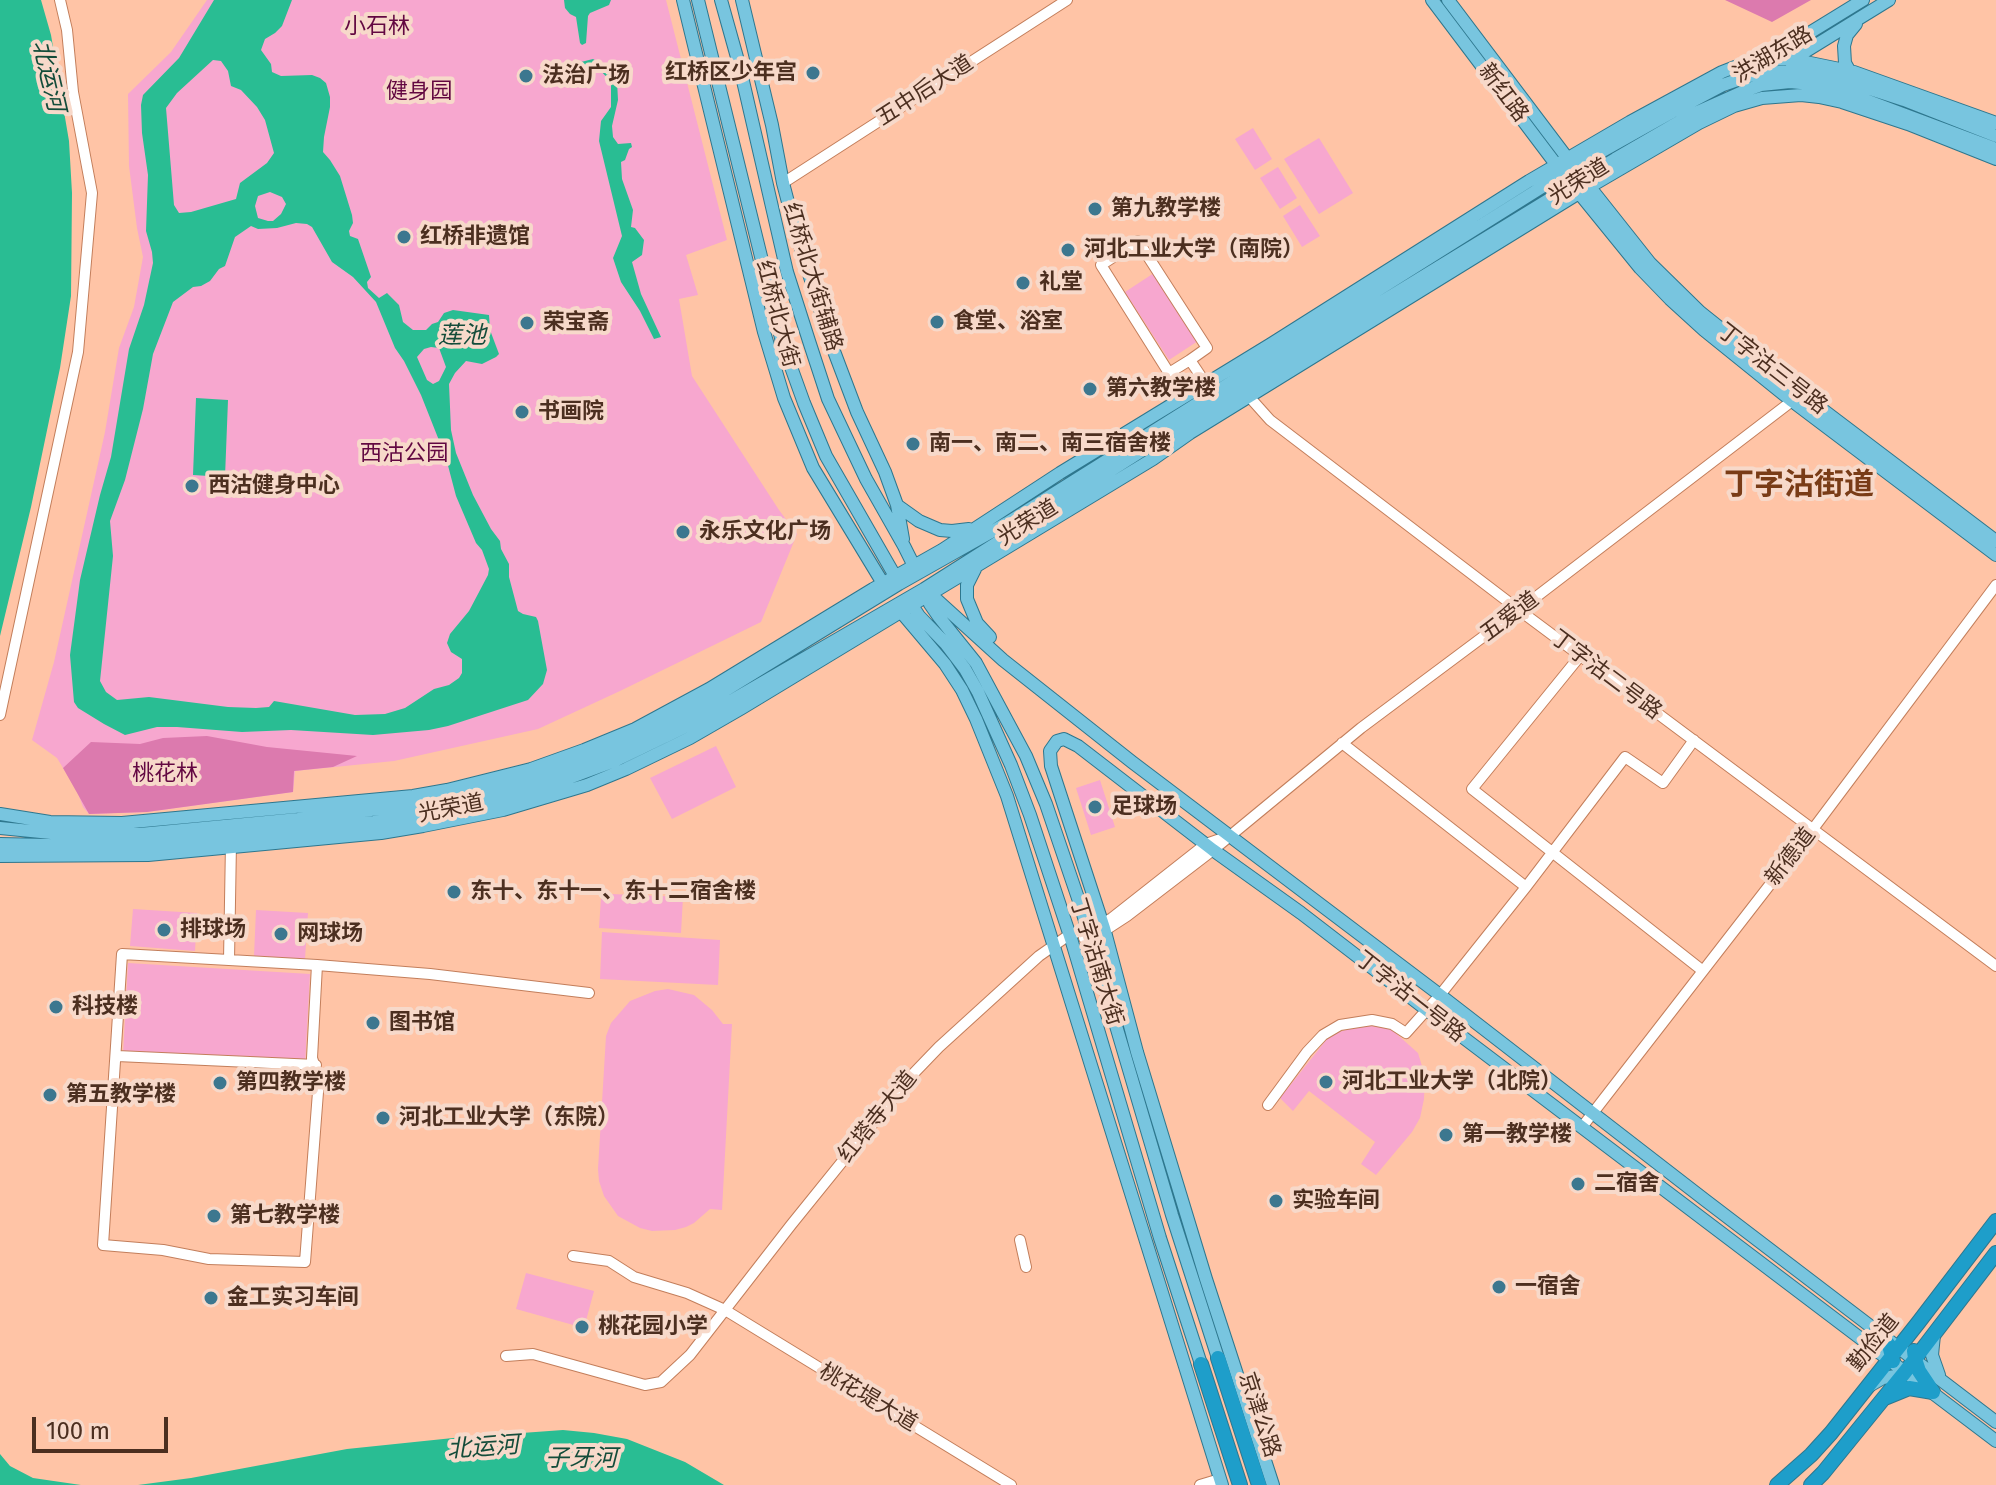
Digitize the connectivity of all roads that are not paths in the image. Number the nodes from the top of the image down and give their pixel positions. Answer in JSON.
{"nodes":[{"id":1,"x":60,"y":0,"type":"edge"},
{"id":2,"x":683,"y":0,"type":"edge"},
{"id":3,"x":695,"y":0,"type":"edge"},
{"id":4,"x":721,"y":0,"type":"edge"},
{"id":5,"x":728,"y":0,"type":"edge"},
{"id":6,"x":742,"y":0,"type":"edge"},
{"id":7,"x":1067,"y":0,"type":"edge"},
{"id":8,"x":1432,"y":0,"type":"edge"},
{"id":9,"x":1448,"y":0,"type":"edge"},
{"id":10,"x":1863,"y":0,"type":"edge"},
{"id":11,"x":1889,"y":0,"type":"edge"},
{"id":12,"x":1861,"y":17,"type":"junction"},
{"id":13,"x":731,"y":33,"type":"junction"},
{"id":14,"x":1791,"y":59,"type":"junction"},
{"id":15,"x":1765,"y":60,"type":"junction"},
{"id":16,"x":740,"y":68,"type":"junction"},
{"id":17,"x":1848,"y":70,"type":"junction"},
{"id":18,"x":1780,"y":80,"type":"junction"},
{"id":19,"x":1723,"y":85,"type":"junction"},
{"id":20,"x":1875,"y":91,"type":"junction"},
{"id":21,"x":1996,"y":123,"type":"edge"},
{"id":22,"x":772,"y":125,"type":"junction"},
{"id":23,"x":1996,"y":136,"type":"edge"},
{"id":24,"x":1996,"y":149,"type":"edge"},
{"id":25,"x":1996,"y":159,"type":"edge"},
{"id":26,"x":1566,"y":166,"type":"junction"},
{"id":27,"x":783,"y":183,"type":"junction"},
{"id":28,"x":1582,"y":186,"type":"junction"},
{"id":29,"x":1190,"y":360,"type":"junction"},
{"id":30,"x":1242,"y":382,"type":"junction"},
{"id":31,"x":1206,"y":384,"type":"junction"},
{"id":32,"x":1792,"y":401,"type":"junction"},
{"id":33,"x":866,"y":479,"type":"junction"},
{"id":34,"x":897,"y":505,"type":"junction"},
{"id":35,"x":980,"y":525,"type":"junction"},
{"id":36,"x":1996,"y":541,"type":"edge"},
{"id":37,"x":904,"y":546,"type":"junction"},
{"id":38,"x":1996,"y":555,"type":"edge"},
{"id":39,"x":976,"y":567,"type":"junction"},
{"id":40,"x":915,"y":570,"type":"junction"},
{"id":41,"x":891,"y":584,"type":"junction"},
{"id":42,"x":1996,"y":585,"type":"edge"},
{"id":43,"x":928,"y":593,"type":"junction"},
{"id":44,"x":904,"y":605,"type":"junction"},
{"id":45,"x":1519,"y":610,"type":"junction"},
{"id":46,"x":1580,"y":656,"type":"junction"},
{"id":47,"x":1020,"y":673,"type":"junction"},
{"id":48,"x":0,"y":715,"type":"edge"},
{"id":49,"x":1694,"y":740,"type":"junction"},
{"id":50,"x":1342,"y":743,"type":"junction"},
{"id":51,"x":0,"y":812,"type":"edge"},
{"id":52,"x":0,"y":828,"type":"edge"},
{"id":53,"x":1813,"y":829,"type":"junction"},
{"id":54,"x":231,"y":830,"type":"junction"},
{"id":55,"x":1229,"y":836,"type":"junction"},
{"id":56,"x":0,"y":844,"type":"edge"},
{"id":57,"x":1210,"y":847,"type":"junction"},
{"id":58,"x":1552,"y":852,"type":"junction"},
{"id":59,"x":0,"y":856,"type":"edge"},
{"id":60,"x":1526,"y":887,"type":"junction"},
{"id":61,"x":1103,"y":927,"type":"junction"},
{"id":62,"x":1088,"y":932,"type":"junction"},
{"id":63,"x":1070,"y":938,"type":"junction"},
{"id":64,"x":1054,"y":946,"type":"junction"},
{"id":65,"x":229,"y":960,"type":"junction"},
{"id":66,"x":317,"y":965,"type":"junction"},
{"id":67,"x":1996,"y":966,"type":"edge"},
{"id":68,"x":1703,"y":971,"type":"junction"},
{"id":69,"x":589,"y":993,"type":"dead end"},
{"id":70,"x":1440,"y":995,"type":"junction"},
{"id":71,"x":1427,"y":1010,"type":"junction"},
{"id":72,"x":1137,"y":1052,"type":"junction"},
{"id":73,"x":117,"y":1056,"type":"junction"},
{"id":74,"x":316,"y":1065,"type":"junction"},
{"id":75,"x":1138,"y":1103,"type":"junction"},
{"id":76,"x":1268,"y":1105,"type":"dead end"},
{"id":77,"x":1593,"y":1114,"type":"junction"},
{"id":78,"x":1582,"y":1127,"type":"junction"},
{"id":79,"x":1996,"y":1221,"type":"edge"},
{"id":80,"x":1020,"y":1240,"type":"dead end"},
{"id":81,"x":1996,"y":1253,"type":"edge"},
{"id":82,"x":573,"y":1256,"type":"dead end"},
{"id":83,"x":1026,"y":1267,"type":"dead end"},
{"id":84,"x":725,"y":1310,"type":"junction"},
{"id":85,"x":1918,"y":1323,"type":"junction"},
{"id":86,"x":1876,"y":1330,"type":"joint"},
{"id":87,"x":1935,"y":1333,"type":"junction"},
{"id":88,"x":506,"y":1356,"type":"dead end"},
{"id":89,"x":1218,"y":1358,"type":"joint"},
{"id":90,"x":1915,"y":1359,"type":"junction"},
{"id":91,"x":1201,"y":1364,"type":"joint"},
{"id":92,"x":1900,"y":1366,"type":"junction"},
{"id":93,"x":1938,"y":1387,"type":"junction"},
{"id":94,"x":1883,"y":1399,"type":"junction"},
{"id":95,"x":1996,"y":1422,"type":"edge"},
{"id":96,"x":1996,"y":1441,"type":"edge"},
{"id":97,"x":1816,"y":1481,"type":"edge"},
{"id":98,"x":1221,"y":1482,"type":"edge"},
{"id":99,"x":1011,"y":1485,"type":"edge"},
{"id":100,"x":1200,"y":1485,"type":"edge"},
{"id":101,"x":1240,"y":1485,"type":"edge"},
{"id":102,"x":1259,"y":1485,"type":"edge"},
{"id":103,"x":1273,"y":1485,"type":"edge"},
{"id":104,"x":1777,"y":1485,"type":"edge"}],
"edges":[{"from":1,"to":48,"type":"street"},
{"from":2,"to":41,"type":"main road"},
{"from":3,"to":41,"type":"main road","name":"红桥北大街"},
{"from":4,"to":13,"type":"main road","name":"红桥北大街"},
{"from":5,"to":13,"type":"main road"},
{"from":6,"to":22,"type":"main road","name":"红桥北大街辅路"},
{"from":7,"to":27,"type":"street","name":"五中后大道"},
{"from":8,"to":26,"type":"main road","name":"新红路"},
{"from":9,"to":26,"type":"main road","name":"新红路"},
{"from":10,"to":15,"type":"main road","name":"洪湖东路"},
{"from":11,"to":12,"type":"main road","name":"洪湖东路"},
{"from":12,"to":14,"type":"main road","name":"洪湖东路"},
{"from":12,"to":17,"type":"main road"},
{"from":13,"to":16,"type":"main road","name":"红桥北大街"},
{"from":14,"to":15,"type":"main road"},
{"from":14,"to":17,"type":"main road"},
{"from":14,"to":18,"type":"main road","name":"洪湖东路"},
{"from":15,"to":19,"type":"main road","name":"洪湖东路"},
{"from":15,"to":26,"type":"main road"},
{"from":16,"to":22,"type":"main road"},
{"from":16,"to":33,"type":"main road","name":"红桥北大街"},
{"from":17,"to":20,"type":"main road"},
{"from":17,"to":21,"type":"main road"},
{"from":18,"to":19,"type":"main road","name":"光荣道"},
{"from":18,"to":20,"type":"main road","name":"光荣道"},
{"from":18,"to":24,"type":"main road","name":"光荣道"},
{"from":18,"to":25,"type":"main road"},
{"from":18,"to":28,"type":"main road","name":"光荣道"},
{"from":18,"to":28,"type":"main road"},
{"from":19,"to":26,"type":"main road","name":"光荣道"},
{"from":20,"to":23,"type":"main road","name":"光荣道"},
{"from":22,"to":27,"type":"main road","name":"红桥北大街辅路"},
{"from":26,"to":28,"type":"main road","name":"丁字沽三号路"},
{"from":26,"to":30,"type":"main road"},
{"from":27,"to":34,"type":"main road","name":"红桥北大街辅路"},
{"from":28,"to":30,"type":"main road","name":"光荣道"},
{"from":28,"to":32,"type":"main road","name":"丁字沽三号路"},
{"from":28,"to":36,"type":"main road","name":"丁字沽三号路"},
{"from":29,"to":29,"type":"street"},
{"from":29,"to":31,"type":"street"},
{"from":30,"to":31,"type":"main road"},
{"from":30,"to":39,"type":"main road"},
{"from":30,"to":40,"type":"main road","name":"光荣道"},
{"from":30,"to":43,"type":"main road","name":"光荣道"},
{"from":30,"to":45,"type":"street","name":"丁字沽二号路"},
{"from":31,"to":35,"type":"main road"},
{"from":32,"to":38,"type":"main road","name":"丁字沽三号路"},
{"from":32,"to":45,"type":"street","name":"五爱道"},
{"from":33,"to":34,"type":"main road"},
{"from":33,"to":37,"type":"main road","name":"红桥北大街"},
{"from":34,"to":35,"type":"main road"},
{"from":34,"to":37,"type":"main road","name":"红桥北大街辅路"},
{"from":35,"to":40,"type":"main road"},
{"from":37,"to":40,"type":"main road","name":"红桥北大街"},
{"from":39,"to":43,"type":"main road"},
{"from":39,"to":47,"type":"main road"},
{"from":40,"to":41,"type":"main road"},
{"from":40,"to":43,"type":"main road","name":"红桥北大街"},
{"from":41,"to":44,"type":"main road","name":"红桥北大街"},
{"from":41,"to":54,"type":"main road"},
{"from":42,"to":53,"type":"street","name":"新德道"},
{"from":43,"to":44,"type":"main road","name":"光荣道"},
{"from":43,"to":47,"type":"main road","name":"丁字沽一号路"},
{"from":43,"to":62,"type":"main road","name":"丁字沽南大街"},
{"from":44,"to":54,"type":"main road","name":"光荣道"},
{"from":44,"to":63,"type":"main road","name":"丁字沽南大街"},
{"from":44,"to":64,"type":"main road"},
{"from":45,"to":46,"type":"street","name":"丁字沽二号路"},
{"from":45,"to":50,"type":"street","name":"五爱道"},
{"from":46,"to":49,"type":"street","name":"丁字沽二号路"},
{"from":46,"to":58,"type":"street"},
{"from":47,"to":55,"type":"main road","name":"丁字沽一号路"},
{"from":49,"to":53,"type":"street","name":"丁字沽二号路"},
{"from":49,"to":58,"type":"street"},
{"from":50,"to":55,"type":"street","name":"五爱道"},
{"from":50,"to":60,"type":"street"},
{"from":51,"to":54,"type":"main road"},
{"from":52,"to":54,"type":"main road","name":"光荣道"},
{"from":53,"to":67,"type":"street","name":"丁字沽二号路"},
{"from":53,"to":68,"type":"street","name":"新德道"},
{"from":54,"to":56,"type":"main road","name":"光荣道"},
{"from":54,"to":59,"type":"main road"},
{"from":54,"to":65,"type":"street"},
{"from":55,"to":57,"type":"street","name":"五爱道"},
{"from":55,"to":70,"type":"main road","name":"丁字沽一号路"},
{"from":57,"to":61,"type":"street","name":"五爱道"},
{"from":57,"to":61,"type":"main road","name":"丁字沽一号路"},
{"from":57,"to":71,"type":"main road","name":"丁字沽一号路"},
{"from":58,"to":60,"type":"street"},
{"from":58,"to":68,"type":"street"},
{"from":60,"to":70,"type":"street"},
{"from":61,"to":62,"type":"street","name":"五爱道"},
{"from":61,"to":72,"type":"main road"},
{"from":62,"to":63,"type":"street","name":"红塔寺大道"},
{"from":62,"to":75,"type":"main road","name":"丁字沽南大街"},
{"from":63,"to":64,"type":"street","name":"红塔寺大道"},
{"from":63,"to":91,"type":"main road","name":"丁字沽南大街"},
{"from":64,"to":84,"type":"street","name":"红塔寺大道"},
{"from":64,"to":98,"type":"main road"},
{"from":65,"to":66,"type":"street"},
{"from":65,"to":73,"type":"street"},
{"from":66,"to":69,"type":"street"},
{"from":66,"to":74,"type":"street"},
{"from":68,"to":77,"type":"street","name":"新德道"},
{"from":70,"to":71,"type":"street"},
{"from":70,"to":77,"type":"main road","name":"丁字沽一号路"},
{"from":71,"to":76,"type":"street"},
{"from":71,"to":78,"type":"main road","name":"丁字沽一号路"},
{"from":72,"to":75,"type":"main road"},
{"from":72,"to":103,"type":"main road"},
{"from":73,"to":74,"type":"street"},
{"from":73,"to":74,"type":"street"},
{"from":75,"to":89,"type":"main road","name":"丁字沽南大街"},
{"from":77,"to":78,"type":"street","name":"新德道"},
{"from":77,"to":86,"type":"main road","name":"丁字沽一号路"},
{"from":78,"to":92,"type":"main road","name":"丁字沽一号路"},
{"from":79,"to":85,"type":"highway","name":"勤俭道"},
{"from":80,"to":83,"type":"street"},
{"from":81,"to":87,"type":"highway","name":"勤俭道"},
{"from":82,"to":84,"type":"street","name":"桃花堤大道"},
{"from":84,"to":88,"type":"street","name":"红塔寺大道"},
{"from":84,"to":99,"type":"street","name":"桃花堤大道"},
{"from":85,"to":90,"type":"highway"},
{"from":85,"to":92,"type":"highway","name":"勤俭道"},
{"from":86,"to":92,"type":"highway"},
{"from":87,"to":90,"type":"highway","name":"勤俭道"},
{"from":87,"to":93,"type":"main road"},
{"from":89,"to":102,"type":"highway","name":"京津公路"},
{"from":90,"to":92,"type":"highway","name":"勤俭道"},
{"from":90,"to":93,"type":"main road"},
{"from":91,"to":101,"type":"highway","name":"京津公路"},
{"from":92,"to":93,"type":"highway"},
{"from":92,"to":94,"type":"highway","name":"勤俭道"},
{"from":92,"to":104,"type":"highway","name":"勤俭道"},
{"from":93,"to":94,"type":"highway"},
{"from":93,"to":95,"type":"main road"},
{"from":93,"to":96,"type":"main road"},
{"from":94,"to":97,"type":"highway","name":"勤俭道"},
{"from":98,"to":100,"type":"street"}]}
